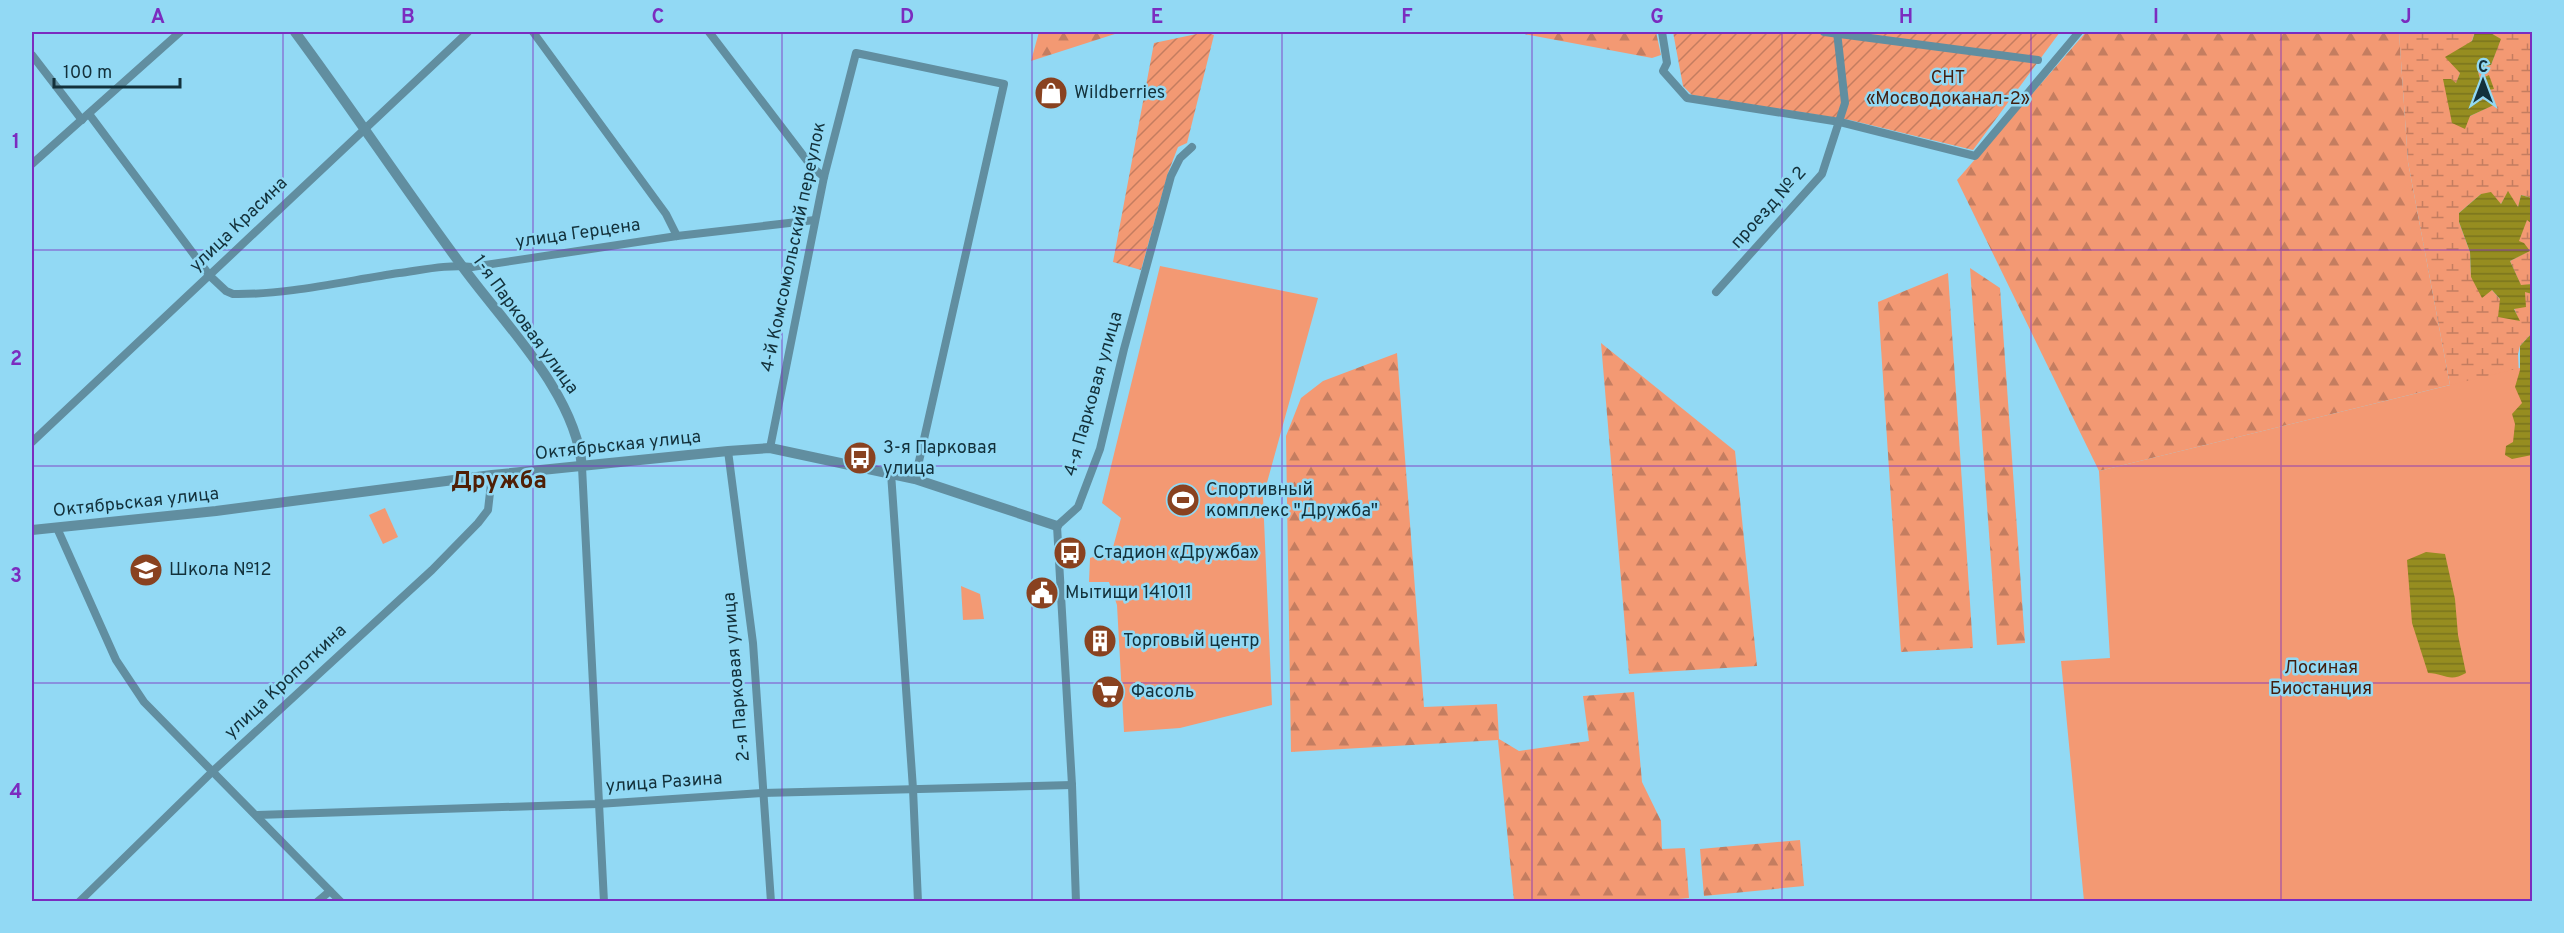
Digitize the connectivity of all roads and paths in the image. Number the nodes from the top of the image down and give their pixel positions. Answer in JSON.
{"nodes":[{"id":1,"x":180,"y":32,"type":"edge"},
{"id":2,"x":295,"y":32,"type":"edge"},
{"id":3,"x":468,"y":32,"type":"edge"},
{"id":4,"x":533,"y":32,"type":"edge"},
{"id":5,"x":710,"y":32,"type":"edge"},
{"id":6,"x":1662,"y":32,"type":"edge"},
{"id":7,"x":1824,"y":32,"type":"edge"},
{"id":8,"x":1837,"y":32,"type":"edge"},
{"id":9,"x":2079,"y":32,"type":"edge"},
{"id":10,"x":32,"y":55,"type":"edge"},
{"id":11,"x":2038,"y":60,"type":"dead end"},
{"id":12,"x":85,"y":117,"type":"junction"},
{"id":13,"x":1840,"y":122,"type":"junction"},
{"id":14,"x":365,"y":127,"type":"junction"},
{"id":15,"x":1192,"y":147,"type":"dead end"},
{"id":16,"x":32,"y":164,"type":"edge"},
{"id":17,"x":824,"y":177,"type":"junction"},
{"id":18,"x":815,"y":220,"type":"junction"},
{"id":19,"x":676,"y":236,"type":"junction"},
{"id":20,"x":462,"y":266,"type":"junction"},
{"id":21,"x":210,"y":276,"type":"junction"},
{"id":22,"x":1716,"y":292,"type":"dead end"},
{"id":23,"x":32,"y":442,"type":"edge"},
{"id":24,"x":770,"y":448,"type":"junction"},
{"id":25,"x":728,"y":451,"type":"junction"},
{"id":26,"x":582,"y":467,"type":"junction"},
{"id":27,"x":891,"y":473,"type":"junction"},
{"id":28,"x":492,"y":476,"type":"junction"},
{"id":29,"x":915,"y":479,"type":"junction"},
{"id":30,"x":1057,"y":526,"type":"junction"},
{"id":31,"x":57,"y":528,"type":"junction"},
{"id":32,"x":32,"y":530,"type":"edge"},
{"id":33,"x":213,"y":771,"type":"junction"},
{"id":34,"x":1072,"y":785,"type":"junction"},
{"id":35,"x":913,"y":789,"type":"junction"},
{"id":36,"x":762,"y":793,"type":"junction"},
{"id":37,"x":598,"y":804,"type":"junction"},
{"id":38,"x":257,"y":815,"type":"junction"},
{"id":39,"x":330,"y":891,"type":"junction"},
{"id":40,"x":79,"y":902,"type":"edge"},
{"id":41,"x":317,"y":902,"type":"edge"},
{"id":42,"x":341,"y":902,"type":"edge"},
{"id":43,"x":604,"y":902,"type":"edge"},
{"id":44,"x":771,"y":902,"type":"edge"},
{"id":45,"x":918,"y":902,"type":"edge"},
{"id":46,"x":1076,"y":902,"type":"edge"}],
"edges":[{"from":1,"to":12,"type":"street"},
{"from":2,"to":14,"type":"street","name":"1-я Парковая улица"},
{"from":3,"to":14,"type":"street","name":"улица Красина"},
{"from":4,"to":19,"type":"street"},
{"from":5,"to":17,"type":"street"},
{"from":6,"to":13,"type":"street"},
{"from":7,"to":8,"type":"street"},
{"from":8,"to":11,"type":"street"},
{"from":8,"to":13,"type":"street","name":"проезд № 2"},
{"from":9,"to":13,"type":"street"},
{"from":10,"to":12,"type":"street","name":"улица Герцена"},
{"from":12,"to":16,"type":"street"},
{"from":12,"to":21,"type":"street","name":"улица Герцена"},
{"from":13,"to":22,"type":"street","name":"проезд № 2"},
{"from":14,"to":20,"type":"street","name":"1-я Парковая улица"},
{"from":14,"to":21,"type":"street","name":"улица Красина"},
{"from":15,"to":30,"type":"street","name":"4-я Парковая улица"},
{"from":17,"to":18,"type":"street","name":"4-й Комсомольский переулок"},
{"from":17,"to":29,"type":"street","name":"4-й Комсомольский переулок"},
{"from":18,"to":19,"type":"street","name":"улица Герцена"},
{"from":18,"to":24,"type":"street","name":"4-й Комсомольский переулок"},
{"from":19,"to":20,"type":"street","name":"улица Герцена"},
{"from":20,"to":21,"type":"street","name":"улица Герцена"},
{"from":20,"to":26,"type":"street","name":"1-я Парковая улица"},
{"from":21,"to":23,"type":"street","name":"улица Красина"},
{"from":24,"to":25,"type":"street","name":"Октябрьская улица"},
{"from":24,"to":27,"type":"street","name":"Октябрьская улица"},
{"from":25,"to":26,"type":"street","name":"Октябрьская улица"},
{"from":25,"to":36,"type":"street","name":"2-я Парковая улица"},
{"from":26,"to":28,"type":"street","name":"Октябрьская улица"},
{"from":26,"to":37,"type":"street","name":"1-я Парковая улица"},
{"from":27,"to":29,"type":"street","name":"Октябрьская улица"},
{"from":27,"to":35,"type":"street"},
{"from":28,"to":31,"type":"street","name":"Октябрьская улица"},
{"from":28,"to":33,"type":"street","name":"улица Кропоткина"},
{"from":29,"to":30,"type":"street","name":"Октябрьская улица"},
{"from":30,"to":34,"type":"street"},
{"from":31,"to":32,"type":"street","name":"Октябрьская улица"},
{"from":31,"to":33,"type":"street"},
{"from":33,"to":38,"type":"street"},
{"from":33,"to":40,"type":"street","name":"улица Кропоткина"},
{"from":34,"to":35,"type":"street","name":"улица Разина"},
{"from":34,"to":46,"type":"street"},
{"from":35,"to":36,"type":"street","name":"улица Разина"},
{"from":35,"to":45,"type":"street"},
{"from":36,"to":37,"type":"street","name":"улица Разина"},
{"from":36,"to":44,"type":"street","name":"2-я Парковая улица"},
{"from":37,"to":38,"type":"street","name":"улица Разина"},
{"from":37,"to":43,"type":"street","name":"1-я Парковая улица"},
{"from":38,"to":39,"type":"street"},
{"from":39,"to":41,"type":"street"},
{"from":39,"to":42,"type":"street"}]}
